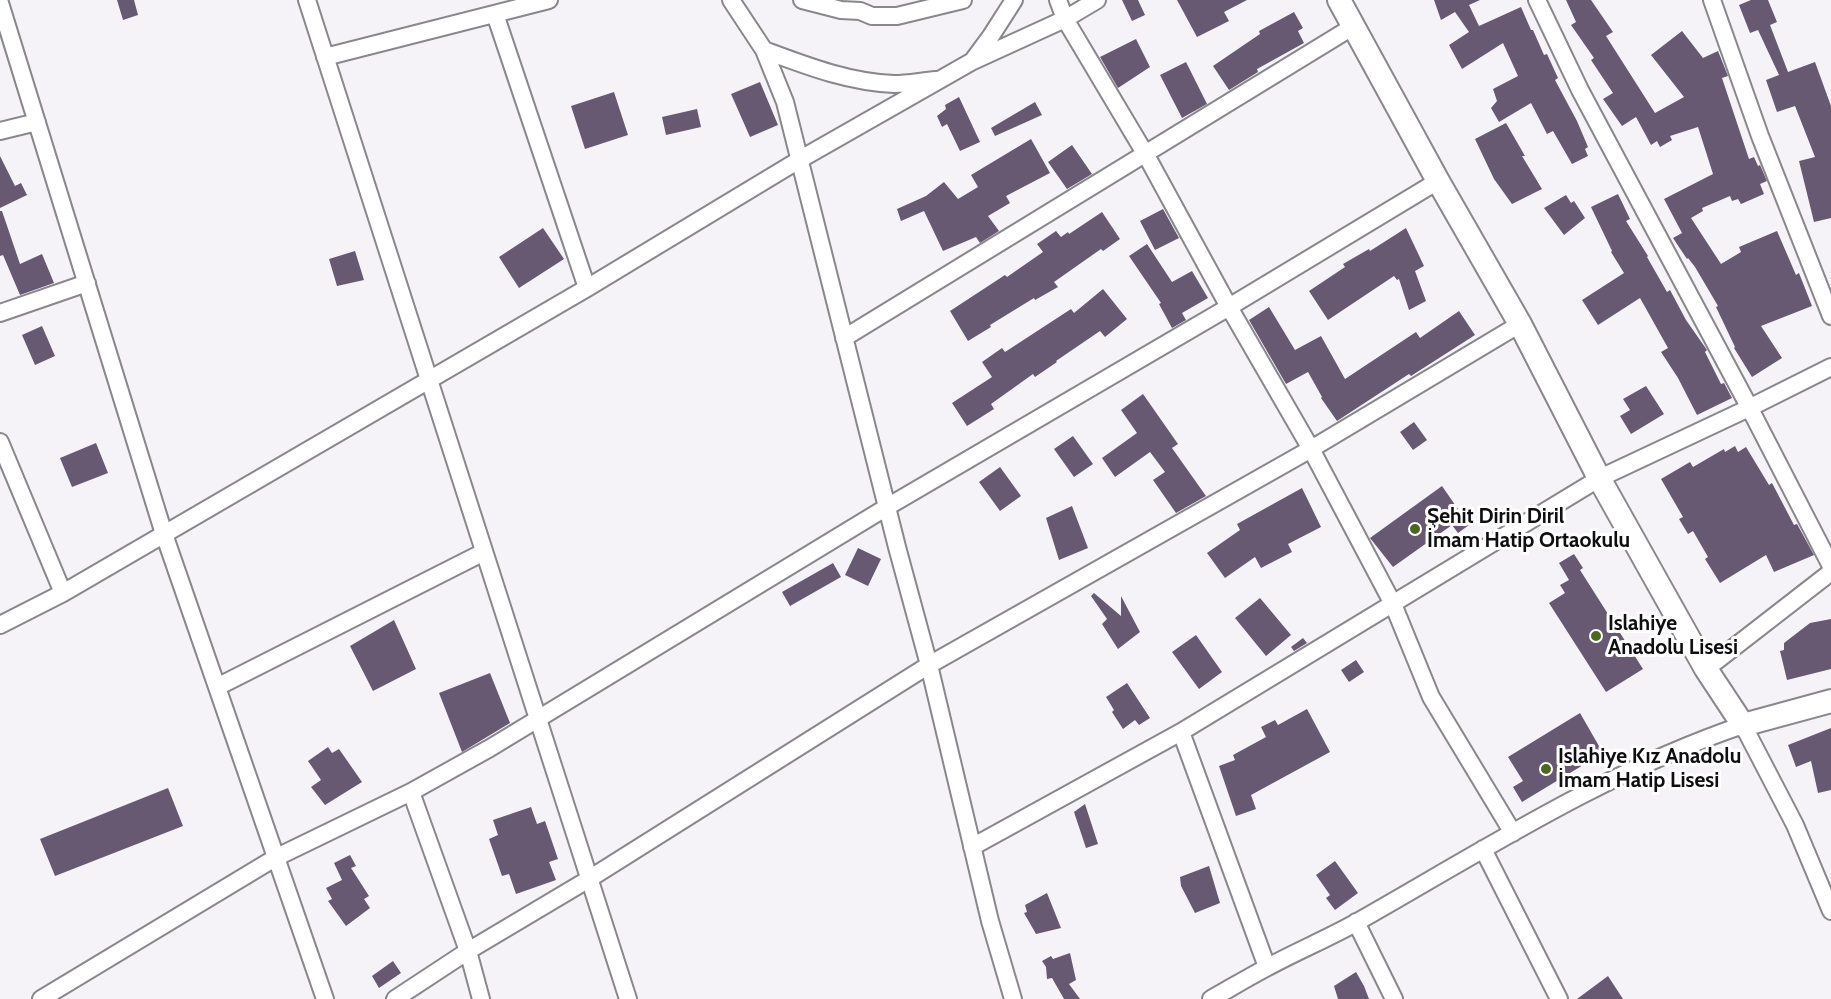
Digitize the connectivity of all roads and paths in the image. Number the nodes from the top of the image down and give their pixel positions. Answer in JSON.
{"nodes":[{"id":1,"x":307,"y":0,"type":"edge"},
{"id":2,"x":549,"y":0,"type":"edge"},
{"id":3,"x":731,"y":0,"type":"edge"},
{"id":4,"x":802,"y":0,"type":"edge"},
{"id":5,"x":963,"y":0,"type":"edge"},
{"id":6,"x":1014,"y":0,"type":"edge"},
{"id":7,"x":1058,"y":0,"type":"edge"},
{"id":8,"x":1097,"y":0,"type":"edge"},
{"id":9,"x":1339,"y":0,"type":"edge"},
{"id":10,"x":1537,"y":0,"type":"edge"},
{"id":11,"x":1712,"y":0,"type":"edge"},
{"id":12,"x":0,"y":3,"type":"edge"},
{"id":13,"x":858,"y":6,"type":"edge"},
{"id":14,"x":495,"y":14,"type":"junction"},
{"id":15,"x":1065,"y":19,"type":"junction"},
{"id":16,"x":1354,"y":26,"type":"junction"},
{"id":17,"x":764,"y":51,"type":"junction"},
{"id":18,"x":325,"y":57,"type":"junction"},
{"id":19,"x":971,"y":62,"type":"junction"},
{"id":20,"x":943,"y":79,"type":"junction"},
{"id":21,"x":37,"y":122,"type":"junction"},
{"id":22,"x":0,"y":131,"type":"edge"},
{"id":23,"x":1146,"y":155,"type":"junction"},
{"id":24,"x":799,"y":160,"type":"junction"},
{"id":25,"x":1438,"y":181,"type":"junction"},
{"id":26,"x":87,"y":283,"type":"junction"},
{"id":27,"x":587,"y":288,"type":"junction"},
{"id":28,"x":1229,"y":307,"type":"junction"},
{"id":29,"x":0,"y":313,"type":"edge"},
{"id":30,"x":1831,"y":316,"type":"edge"},
{"id":31,"x":1520,"y":324,"type":"junction"},
{"id":32,"x":844,"y":338,"type":"junction"},
{"id":33,"x":1831,"y":367,"type":"edge"},
{"id":34,"x":429,"y":380,"type":"junction"},
{"id":35,"x":1749,"y":408,"type":"junction"},
{"id":36,"x":0,"y":442,"type":"edge"},
{"id":37,"x":1311,"y":449,"type":"junction"},
{"id":38,"x":1600,"y":478,"type":"junction"},
{"id":39,"x":887,"y":507,"type":"junction"},
{"id":40,"x":164,"y":534,"type":"junction"},
{"id":41,"x":484,"y":552,"type":"junction"},
{"id":42,"x":1831,"y":566,"type":"edge"},
{"id":43,"x":1831,"y":572,"type":"edge"},
{"id":44,"x":63,"y":593,"type":"junction"},
{"id":45,"x":1393,"y":604,"type":"junction"},
{"id":46,"x":0,"y":625,"type":"edge"},
{"id":47,"x":929,"y":665,"type":"junction"},
{"id":48,"x":1706,"y":669,"type":"junction"},
{"id":49,"x":217,"y":687,"type":"junction"},
{"id":50,"x":1831,"y":701,"type":"edge"},
{"id":51,"x":538,"y":719,"type":"junction"},
{"id":52,"x":1743,"y":724,"type":"junction"},
{"id":53,"x":1181,"y":732,"type":"junction"},
{"id":54,"x":411,"y":792,"type":"junction"},
{"id":55,"x":1513,"y":832,"type":"junction"},
{"id":56,"x":972,"y":848,"type":"junction"},
{"id":57,"x":1484,"y":849,"type":"junction"},
{"id":58,"x":275,"y":858,"type":"junction"},
{"id":59,"x":589,"y":879,"type":"junction"},
{"id":60,"x":1831,"y":911,"type":"edge"},
{"id":61,"x":1356,"y":922,"type":"junction"},
{"id":62,"x":468,"y":951,"type":"junction"},
{"id":63,"x":1266,"y":968,"type":"junction"},
{"id":64,"x":41,"y":999,"type":"edge"},
{"id":65,"x":325,"y":999,"type":"edge"},
{"id":66,"x":395,"y":999,"type":"edge"},
{"id":67,"x":481,"y":999,"type":"edge"},
{"id":68,"x":628,"y":999,"type":"edge"},
{"id":69,"x":1013,"y":999,"type":"edge"},
{"id":70,"x":1211,"y":999,"type":"edge"},
{"id":71,"x":1394,"y":999,"type":"edge"},
{"id":72,"x":1559,"y":999,"type":"edge"}],
"edges":[{"from":1,"to":18,"type":"street"},
{"from":2,"to":14,"type":"street"},
{"from":3,"to":17,"type":"street"},
{"from":4,"to":13,"type":"street"},
{"from":5,"to":13,"type":"street"},
{"from":6,"to":19,"type":"street"},
{"from":7,"to":15,"type":"street"},
{"from":8,"to":15,"type":"street"},
{"from":9,"to":16,"type":"street"},
{"from":10,"to":35,"type":"street"},
{"from":11,"to":30,"type":"street"},
{"from":12,"to":21,"type":"street"},
{"from":14,"to":18,"type":"street"},
{"from":14,"to":27,"type":"street"},
{"from":15,"to":19,"type":"street"},
{"from":15,"to":23,"type":"street"},
{"from":16,"to":23,"type":"street"},
{"from":16,"to":25,"type":"street"},
{"from":17,"to":20,"type":"street"},
{"from":17,"to":24,"type":"street"},
{"from":18,"to":34,"type":"street"},
{"from":19,"to":20,"type":"street"},
{"from":20,"to":24,"type":"street"},
{"from":21,"to":22,"type":"street"},
{"from":21,"to":26,"type":"street"},
{"from":23,"to":28,"type":"street"},
{"from":23,"to":32,"type":"street"},
{"from":24,"to":27,"type":"street"},
{"from":24,"to":32,"type":"street"},
{"from":25,"to":28,"type":"street"},
{"from":25,"to":31,"type":"street"},
{"from":26,"to":29,"type":"street"},
{"from":26,"to":40,"type":"street"},
{"from":27,"to":34,"type":"street"},
{"from":28,"to":37,"type":"street"},
{"from":28,"to":39,"type":"street"},
{"from":31,"to":37,"type":"street"},
{"from":31,"to":38,"type":"street"},
{"from":32,"to":39,"type":"street"},
{"from":33,"to":35,"type":"street"},
{"from":34,"to":40,"type":"street"},
{"from":34,"to":41,"type":"street"},
{"from":35,"to":38,"type":"street"},
{"from":35,"to":42,"type":"street"},
{"from":36,"to":44,"type":"street"},
{"from":37,"to":45,"type":"street"},
{"from":37,"to":47,"type":"street"},
{"from":38,"to":45,"type":"street"},
{"from":38,"to":48,"type":"street"},
{"from":39,"to":47,"type":"street"},
{"from":39,"to":51,"type":"street"},
{"from":40,"to":44,"type":"street"},
{"from":40,"to":49,"type":"street"},
{"from":41,"to":49,"type":"street"},
{"from":41,"to":51,"type":"street"},
{"from":43,"to":48,"type":"street"},
{"from":44,"to":46,"type":"street"},
{"from":45,"to":53,"type":"street"},
{"from":45,"to":55,"type":"street"},
{"from":47,"to":56,"type":"street"},
{"from":47,"to":59,"type":"street"},
{"from":48,"to":52,"type":"street"},
{"from":49,"to":58,"type":"street"},
{"from":50,"to":52,"type":"street"},
{"from":51,"to":54,"type":"street"},
{"from":51,"to":59,"type":"street"},
{"from":52,"to":55,"type":"street"},
{"from":52,"to":60,"type":"street"},
{"from":53,"to":56,"type":"street"},
{"from":53,"to":63,"type":"street"},
{"from":54,"to":58,"type":"street"},
{"from":54,"to":62,"type":"street"},
{"from":55,"to":57,"type":"street"},
{"from":56,"to":69,"type":"street"},
{"from":57,"to":61,"type":"street"},
{"from":57,"to":72,"type":"street"},
{"from":58,"to":64,"type":"street"},
{"from":58,"to":65,"type":"street"},
{"from":59,"to":62,"type":"street"},
{"from":59,"to":68,"type":"street"},
{"from":61,"to":63,"type":"street"},
{"from":61,"to":71,"type":"street"},
{"from":62,"to":66,"type":"street"},
{"from":62,"to":67,"type":"street"},
{"from":63,"to":70,"type":"street"}]}
